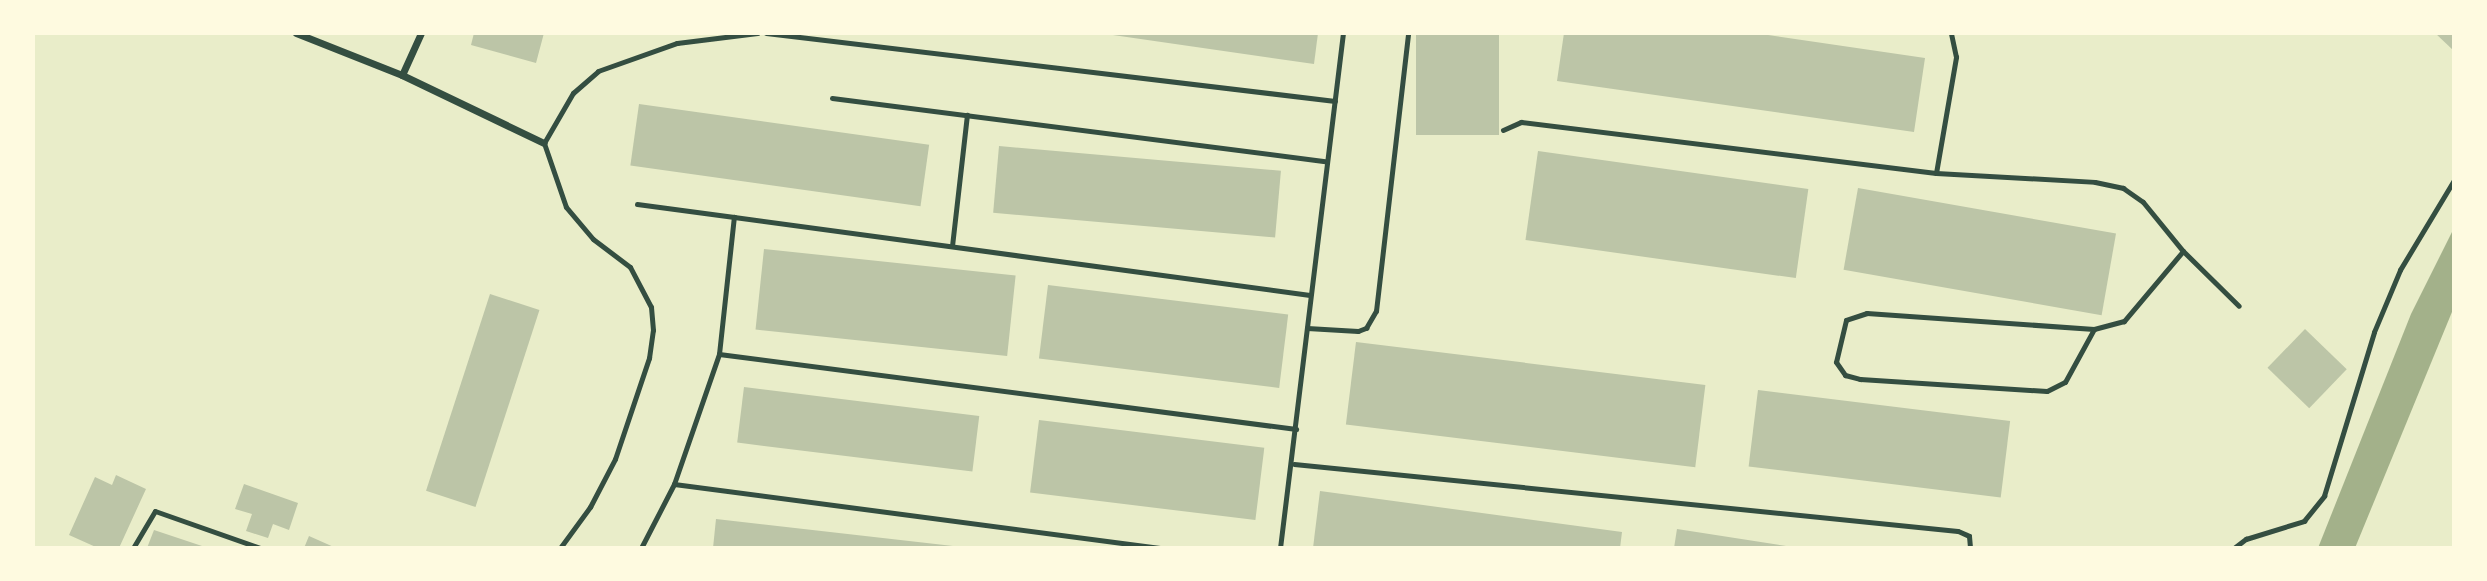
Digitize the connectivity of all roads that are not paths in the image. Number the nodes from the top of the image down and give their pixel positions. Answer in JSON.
{"nodes":[{"id":1,"x":296,"y":33,"type":"edge"},
{"id":2,"x":421,"y":33,"type":"edge"},
{"id":3,"x":757,"y":33,"type":"edge"},
{"id":4,"x":766,"y":33,"type":"edge"},
{"id":5,"x":1343,"y":33,"type":"edge"},
{"id":6,"x":1408,"y":33,"type":"edge"},
{"id":7,"x":1951,"y":33,"type":"edge"},
{"id":8,"x":402,"y":75,"type":"junction"},
{"id":9,"x":832,"y":98,"type":"dead end"},
{"id":10,"x":1335,"y":101,"type":"junction"},
{"id":11,"x":967,"y":116,"type":"junction"},
{"id":12,"x":1503,"y":130,"type":"dead end"},
{"id":13,"x":544,"y":143,"type":"junction"},
{"id":14,"x":1327,"y":161,"type":"junction"},
{"id":15,"x":1936,"y":173,"type":"junction"},
{"id":16,"x":637,"y":204,"type":"dead end"},
{"id":17,"x":734,"y":217,"type":"junction"},
{"id":18,"x":952,"y":246,"type":"junction"},
{"id":19,"x":2183,"y":251,"type":"junction"},
{"id":20,"x":1310,"y":295,"type":"junction"},
{"id":21,"x":2239,"y":306,"type":"dead end"},
{"id":22,"x":1307,"y":328,"type":"junction"},
{"id":23,"x":2094,"y":329,"type":"junction"},
{"id":24,"x":719,"y":354,"type":"junction"},
{"id":25,"x":1296,"y":429,"type":"junction"},
{"id":26,"x":1294,"y":464,"type":"junction"},
{"id":27,"x":674,"y":484,"type":"junction"},
{"id":28,"x":133,"y":548,"type":"edge"},
{"id":29,"x":260,"y":548,"type":"edge"},
{"id":30,"x":560,"y":548,"type":"edge"},
{"id":31,"x":641,"y":548,"type":"edge"},
{"id":32,"x":1162,"y":548,"type":"edge"},
{"id":33,"x":1280,"y":548,"type":"edge"},
{"id":34,"x":1970,"y":548,"type":"edge"}],
"edges":[{"from":1,"to":8,"type":"street"},
{"from":2,"to":8,"type":"street"},
{"from":3,"to":13,"type":"lane"},
{"from":4,"to":10,"type":"lane"},
{"from":5,"to":10,"type":"lane"},
{"from":6,"to":22,"type":"lane"},
{"from":7,"to":15,"type":"lane"},
{"from":8,"to":13,"type":"street"},
{"from":9,"to":11,"type":"lane"},
{"from":10,"to":14,"type":"lane"},
{"from":11,"to":14,"type":"lane"},
{"from":11,"to":18,"type":"lane"},
{"from":12,"to":15,"type":"lane"},
{"from":13,"to":30,"type":"lane"},
{"from":14,"to":20,"type":"lane"},
{"from":15,"to":19,"type":"lane"},
{"from":16,"to":17,"type":"lane"},
{"from":17,"to":18,"type":"lane"},
{"from":17,"to":24,"type":"lane"},
{"from":18,"to":20,"type":"lane"},
{"from":19,"to":21,"type":"lane"},
{"from":19,"to":23,"type":"lane"},
{"from":20,"to":22,"type":"lane"},
{"from":22,"to":25,"type":"lane"},
{"from":23,"to":23,"type":"lane"},
{"from":24,"to":25,"type":"lane"},
{"from":24,"to":27,"type":"lane"},
{"from":25,"to":26,"type":"lane"},
{"from":26,"to":33,"type":"lane"},
{"from":26,"to":34,"type":"lane"},
{"from":27,"to":31,"type":"lane"},
{"from":27,"to":32,"type":"lane"},
{"from":28,"to":29,"type":"lane"}]}
